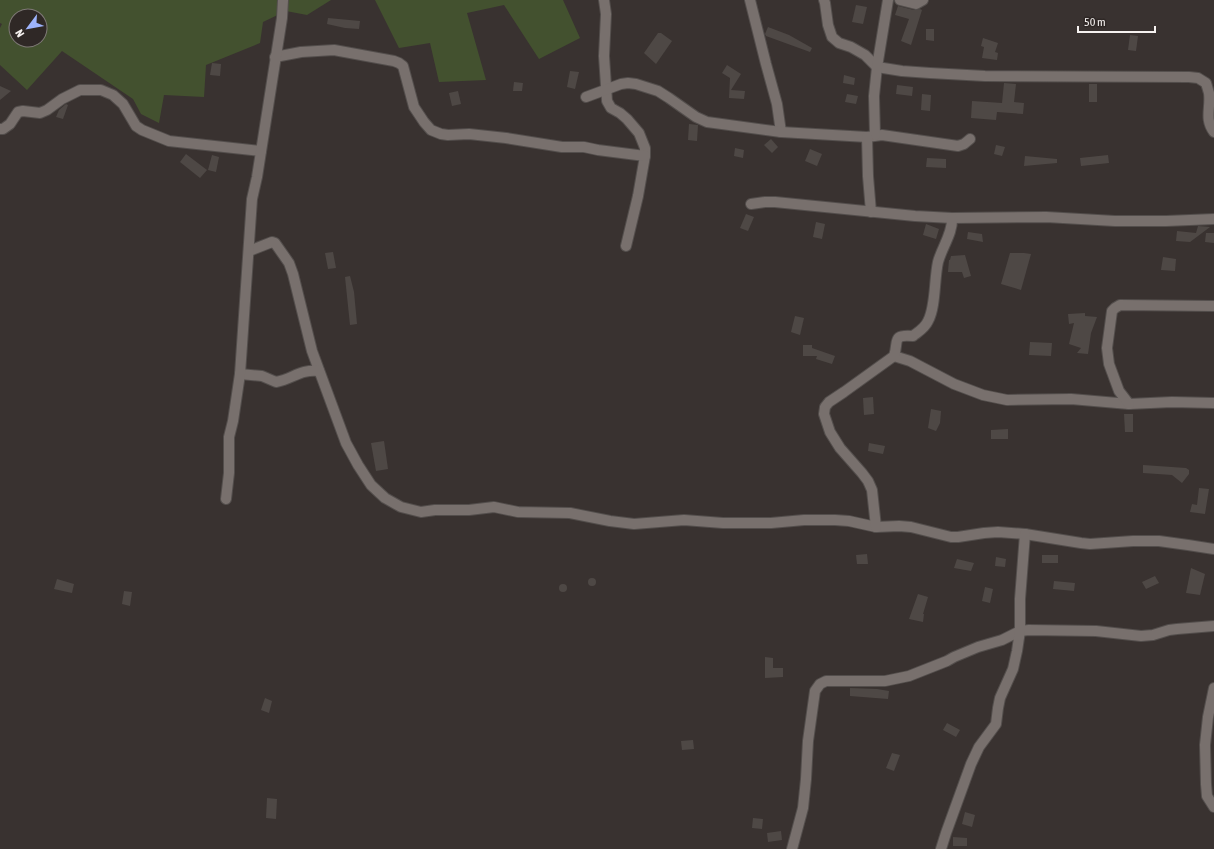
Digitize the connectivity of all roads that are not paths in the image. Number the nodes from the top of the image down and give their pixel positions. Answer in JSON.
{"nodes":[{"id":1,"x":283,"y":0,"type":"edge"},
{"id":2,"x":604,"y":0,"type":"edge"},
{"id":3,"x":750,"y":0,"type":"edge"},
{"id":4,"x":824,"y":0,"type":"edge"},
{"id":5,"x":888,"y":0,"type":"edge"},
{"id":6,"x":900,"y":0,"type":"edge"},
{"id":7,"x":923,"y":0,"type":"edge"},
{"id":8,"x":275,"y":57,"type":"junction"},
{"id":9,"x":877,"y":66,"type":"junction"},
{"id":10,"x":606,"y":89,"type":"junction"},
{"id":11,"x":586,"y":97,"type":"dead end"},
{"id":12,"x":0,"y":129,"type":"edge"},
{"id":13,"x":781,"y":132,"type":"junction"},
{"id":14,"x":1214,"y":132,"type":"edge"},
{"id":15,"x":871,"y":136,"type":"junction"},
{"id":16,"x":970,"y":139,"type":"dead end"},
{"id":17,"x":261,"y":151,"type":"junction"},
{"id":18,"x":646,"y":156,"type":"junction"},
{"id":19,"x":751,"y":204,"type":"dead end"},
{"id":20,"x":871,"y":212,"type":"junction"},
{"id":21,"x":952,"y":218,"type":"junction"},
{"id":22,"x":1214,"y":219,"type":"edge"},
{"id":23,"x":626,"y":246,"type":"dead end"},
{"id":24,"x":249,"y":251,"type":"junction"},
{"id":25,"x":1214,"y":306,"type":"edge"},
{"id":26,"x":894,"y":356,"type":"junction"},
{"id":27,"x":319,"y":371,"type":"junction"},
{"id":28,"x":240,"y":374,"type":"junction"},
{"id":29,"x":1214,"y":403,"type":"edge"},
{"id":30,"x":1129,"y":404,"type":"junction"},
{"id":31,"x":226,"y":499,"type":"dead end"},
{"id":32,"x":876,"y":526,"type":"junction"},
{"id":33,"x":1025,"y":534,"type":"junction"},
{"id":34,"x":1214,"y":549,"type":"edge"},
{"id":35,"x":1214,"y":626,"type":"edge"},
{"id":36,"x":1020,"y":631,"type":"junction"},
{"id":37,"x":1214,"y":688,"type":"edge"},
{"id":38,"x":1211,"y":717,"type":"edge"},
{"id":39,"x":1214,"y":807,"type":"edge"},
{"id":40,"x":792,"y":849,"type":"edge"},
{"id":41,"x":942,"y":849,"type":"edge"}],
"edges":[{"from":1,"to":8,"type":"street"},
{"from":2,"to":10,"type":"street"},
{"from":3,"to":13,"type":"street"},
{"from":4,"to":9,"type":"street"},
{"from":5,"to":9,"type":"street"},
{"from":6,"to":7,"type":"street"},
{"from":8,"to":17,"type":"street"},
{"from":8,"to":18,"type":"street"},
{"from":9,"to":14,"type":"street"},
{"from":9,"to":15,"type":"street"},
{"from":10,"to":11,"type":"street"},
{"from":10,"to":13,"type":"street"},
{"from":10,"to":18,"type":"street"},
{"from":12,"to":17,"type":"street"},
{"from":13,"to":15,"type":"street"},
{"from":15,"to":16,"type":"street"},
{"from":15,"to":20,"type":"street"},
{"from":17,"to":24,"type":"street"},
{"from":18,"to":23,"type":"street"},
{"from":19,"to":20,"type":"street"},
{"from":20,"to":21,"type":"street"},
{"from":21,"to":22,"type":"street"},
{"from":21,"to":26,"type":"street"},
{"from":24,"to":27,"type":"street"},
{"from":24,"to":28,"type":"street"},
{"from":25,"to":30,"type":"street"},
{"from":26,"to":30,"type":"street"},
{"from":26,"to":32,"type":"street"},
{"from":27,"to":28,"type":"street"},
{"from":27,"to":32,"type":"street"},
{"from":28,"to":31,"type":"street"},
{"from":29,"to":30,"type":"street"},
{"from":32,"to":33,"type":"street"},
{"from":33,"to":34,"type":"street"},
{"from":33,"to":36,"type":"street"},
{"from":35,"to":36,"type":"street"},
{"from":36,"to":40,"type":"street"},
{"from":36,"to":41,"type":"street"},
{"from":37,"to":38,"type":"street"},
{"from":38,"to":39,"type":"street"}]}
